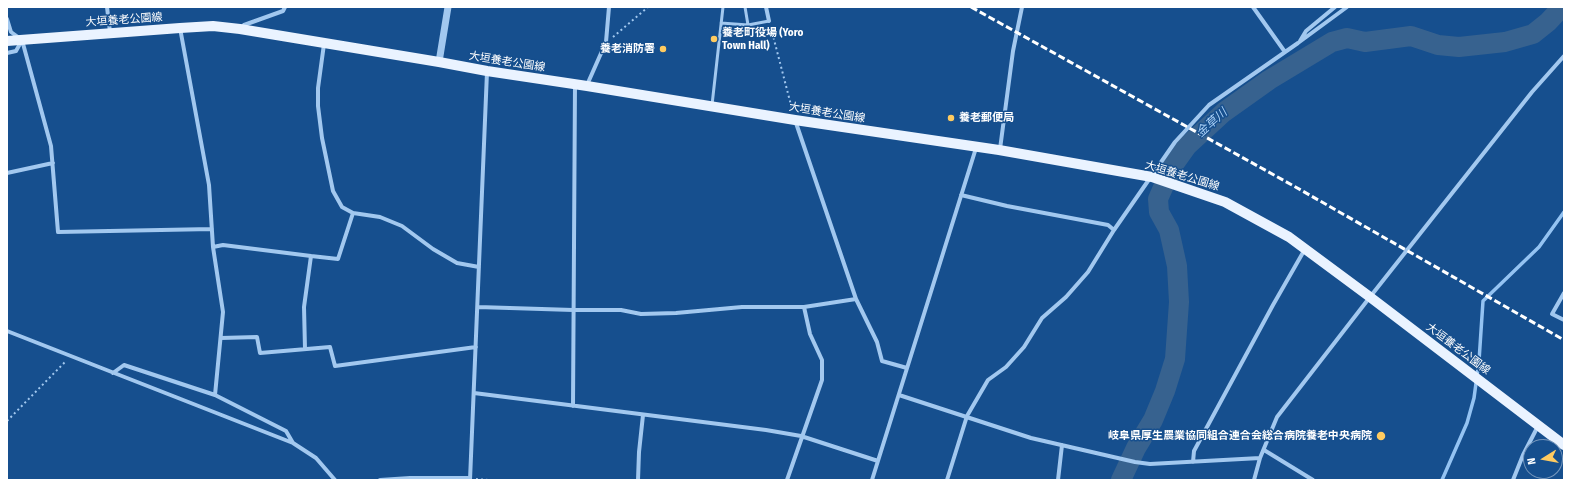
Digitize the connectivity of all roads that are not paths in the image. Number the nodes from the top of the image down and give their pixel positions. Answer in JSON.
{"nodes":[{"id":1,"x":107,"y":7,"type":"edge"},
{"id":2,"x":285,"y":7,"type":"edge"},
{"id":3,"x":448,"y":7,"type":"edge"},
{"id":4,"x":609,"y":7,"type":"edge"},
{"id":5,"x":723,"y":7,"type":"edge"},
{"id":6,"x":744,"y":7,"type":"edge"},
{"id":7,"x":766,"y":7,"type":"edge"},
{"id":8,"x":1022,"y":7,"type":"edge"},
{"id":9,"x":1253,"y":7,"type":"edge"},
{"id":10,"x":1335,"y":7,"type":"edge"},
{"id":11,"x":1347,"y":7,"type":"edge"},
{"id":12,"x":7,"y":19,"type":"edge"},
{"id":13,"x":769,"y":21,"type":"joint"},
{"id":14,"x":721,"y":22,"type":"junction"},
{"id":15,"x":748,"y":26,"type":"junction"},
{"id":16,"x":180,"y":28,"type":"junction"},
{"id":17,"x":240,"y":29,"type":"junction"},
{"id":18,"x":110,"y":33,"type":"junction"},
{"id":19,"x":8,"y":35,"type":"edge"},
{"id":20,"x":22,"y":40,"type":"junction"},
{"id":21,"x":325,"y":43,"type":"junction"},
{"id":22,"x":1298,"y":43,"type":"junction"},
{"id":23,"x":1285,"y":52,"type":"junction"},
{"id":24,"x":7,"y":53,"type":"edge"},
{"id":25,"x":1564,"y":56,"type":"edge"},
{"id":26,"x":439,"y":62,"type":"junction"},
{"id":27,"x":487,"y":72,"type":"junction"},
{"id":28,"x":576,"y":84,"type":"junction"},
{"id":29,"x":587,"y":86,"type":"junction"},
{"id":30,"x":711,"y":106,"type":"junction"},
{"id":31,"x":795,"y":120,"type":"junction"},
{"id":32,"x":977,"y":147,"type":"junction"},
{"id":33,"x":999,"y":150,"type":"junction"},
{"id":34,"x":53,"y":163,"type":"junction"},
{"id":35,"x":7,"y":173,"type":"edge"},
{"id":36,"x":1156,"y":178,"type":"junction"},
{"id":37,"x":961,"y":195,"type":"junction"},
{"id":38,"x":353,"y":213,"type":"junction"},
{"id":39,"x":212,"y":230,"type":"junction"},
{"id":40,"x":1114,"y":230,"type":"junction"},
{"id":41,"x":213,"y":247,"type":"junction"},
{"id":42,"x":1306,"y":249,"type":"junction"},
{"id":43,"x":311,"y":256,"type":"junction"},
{"id":44,"x":479,"y":267,"type":"junction"},
{"id":45,"x":1564,"y":293,"type":"edge"},
{"id":46,"x":1370,"y":297,"type":"junction"},
{"id":47,"x":856,"y":299,"type":"junction"},
{"id":48,"x":478,"y":307,"type":"junction"},
{"id":49,"x":804,"y":307,"type":"junction"},
{"id":50,"x":573,"y":310,"type":"junction"},
{"id":51,"x":1564,"y":320,"type":"edge"},
{"id":52,"x":7,"y":331,"type":"edge"},
{"id":53,"x":221,"y":338,"type":"junction"},
{"id":54,"x":476,"y":347,"type":"junction"},
{"id":55,"x":305,"y":350,"type":"junction"},
{"id":56,"x":907,"y":368,"type":"junction"},
{"id":57,"x":113,"y":373,"type":"junction"},
{"id":58,"x":474,"y":393,"type":"junction"},
{"id":59,"x":215,"y":395,"type":"junction"},
{"id":60,"x":899,"y":396,"type":"junction"},
{"id":61,"x":572,"y":406,"type":"junction"},
{"id":62,"x":643,"y":415,"type":"junction"},
{"id":63,"x":967,"y":416,"type":"junction"},
{"id":64,"x":1539,"y":426,"type":"junction"},
{"id":65,"x":801,"y":436,"type":"junction"},
{"id":66,"x":293,"y":443,"type":"junction"},
{"id":67,"x":1062,"y":445,"type":"junction"},
{"id":68,"x":1564,"y":445,"type":"edge"},
{"id":69,"x":1264,"y":450,"type":"junction"},
{"id":70,"x":1260,"y":458,"type":"junction"},
{"id":71,"x":878,"y":460,"type":"junction"},
{"id":72,"x":1193,"y":462,"type":"junction"},
{"id":73,"x":470,"y":479,"type":"edge"},
{"id":74,"x":335,"y":480,"type":"edge"},
{"id":75,"x":380,"y":480,"type":"edge"},
{"id":76,"x":638,"y":480,"type":"edge"},
{"id":77,"x":787,"y":480,"type":"edge"},
{"id":78,"x":872,"y":480,"type":"edge"},
{"id":79,"x":947,"y":480,"type":"edge"},
{"id":80,"x":1058,"y":480,"type":"edge"},
{"id":81,"x":1254,"y":480,"type":"edge"},
{"id":82,"x":1313,"y":480,"type":"edge"},
{"id":83,"x":1513,"y":480,"type":"edge"}],
"edges":[{"from":1,"to":18,"type":"street"},
{"from":2,"to":17,"type":"street"},
{"from":3,"to":26,"type":"street"},
{"from":4,"to":29,"type":"street"},
{"from":5,"to":14,"type":"lane"},
{"from":6,"to":15,"type":"lane"},
{"from":7,"to":13,"type":"street"},
{"from":8,"to":33,"type":"street"},
{"from":9,"to":23,"type":"street"},
{"from":10,"to":22,"type":"street"},
{"from":11,"to":22,"type":"street"},
{"from":12,"to":19,"type":"street"},
{"from":13,"to":15,"type":"lane"},
{"from":14,"to":15,"type":"lane"},
{"from":14,"to":30,"type":"lane"},
{"from":16,"to":17,"type":"main road","name":"大垣養老公園線"},
{"from":16,"to":18,"type":"main road","name":"大垣養老公園線"},
{"from":16,"to":39,"type":"street"},
{"from":17,"to":21,"type":"main road","name":"大垣養老公園線"},
{"from":18,"to":20,"type":"main road","name":"大垣養老公園線"},
{"from":19,"to":20,"type":"main road","name":"大垣養老公園線"},
{"from":20,"to":24,"type":"street"},
{"from":20,"to":34,"type":"street"},
{"from":21,"to":26,"type":"main road","name":"大垣養老公園線"},
{"from":21,"to":38,"type":"street"},
{"from":22,"to":23,"type":"street"},
{"from":23,"to":36,"type":"street"},
{"from":25,"to":46,"type":"street"},
{"from":26,"to":27,"type":"main road","name":"大垣養老公園線"},
{"from":27,"to":28,"type":"main road","name":"大垣養老公園線"},
{"from":27,"to":44,"type":"street"},
{"from":28,"to":29,"type":"main road","name":"大垣養老公園線"},
{"from":28,"to":50,"type":"street"},
{"from":29,"to":30,"type":"main road","name":"大垣養老公園線"},
{"from":30,"to":31,"type":"main road","name":"大垣養老公園線"},
{"from":31,"to":32,"type":"main road","name":"大垣養老公園線"},
{"from":31,"to":47,"type":"street"},
{"from":32,"to":33,"type":"main road","name":"大垣養老公園線"},
{"from":32,"to":37,"type":"street"},
{"from":33,"to":36,"type":"main road","name":"大垣養老公園線"},
{"from":34,"to":35,"type":"street"},
{"from":34,"to":39,"type":"street"},
{"from":36,"to":40,"type":"street"},
{"from":36,"to":42,"type":"main road","name":"大垣養老公園線"},
{"from":37,"to":40,"type":"street"},
{"from":37,"to":56,"type":"street"},
{"from":38,"to":43,"type":"street"},
{"from":38,"to":44,"type":"street"},
{"from":39,"to":41,"type":"street"},
{"from":40,"to":63,"type":"street"},
{"from":41,"to":43,"type":"street"},
{"from":41,"to":53,"type":"street"},
{"from":42,"to":46,"type":"main road","name":"大垣養老公園線"},
{"from":42,"to":72,"type":"street"},
{"from":43,"to":55,"type":"street"},
{"from":44,"to":48,"type":"street"},
{"from":45,"to":51,"type":"street"},
{"from":46,"to":64,"type":"main road","name":"大垣養老公園線"},
{"from":46,"to":69,"type":"street"},
{"from":47,"to":49,"type":"street"},
{"from":47,"to":56,"type":"street"},
{"from":48,"to":50,"type":"street"},
{"from":48,"to":54,"type":"street"},
{"from":49,"to":50,"type":"street"},
{"from":49,"to":65,"type":"street"},
{"from":50,"to":61,"type":"street"},
{"from":52,"to":57,"type":"street"},
{"from":53,"to":55,"type":"street"},
{"from":53,"to":59,"type":"street"},
{"from":54,"to":55,"type":"street"},
{"from":54,"to":58,"type":"street"},
{"from":56,"to":60,"type":"street"},
{"from":57,"to":59,"type":"street"},
{"from":57,"to":66,"type":"street"},
{"from":58,"to":61,"type":"street"},
{"from":58,"to":73,"type":"street"},
{"from":59,"to":66,"type":"street"},
{"from":60,"to":63,"type":"street"},
{"from":60,"to":71,"type":"street"},
{"from":61,"to":62,"type":"street"},
{"from":62,"to":65,"type":"street"},
{"from":62,"to":76,"type":"street"},
{"from":63,"to":67,"type":"street"},
{"from":63,"to":79,"type":"street"},
{"from":64,"to":68,"type":"main road","name":"大垣養老公園線"},
{"from":64,"to":83,"type":"street"},
{"from":65,"to":71,"type":"street"},
{"from":65,"to":77,"type":"street"},
{"from":66,"to":74,"type":"street"},
{"from":67,"to":72,"type":"street"},
{"from":67,"to":80,"type":"street"},
{"from":69,"to":70,"type":"street"},
{"from":69,"to":82,"type":"street"},
{"from":70,"to":72,"type":"street"},
{"from":70,"to":81,"type":"street"},
{"from":71,"to":78,"type":"street"},
{"from":73,"to":75,"type":"street"}]}
